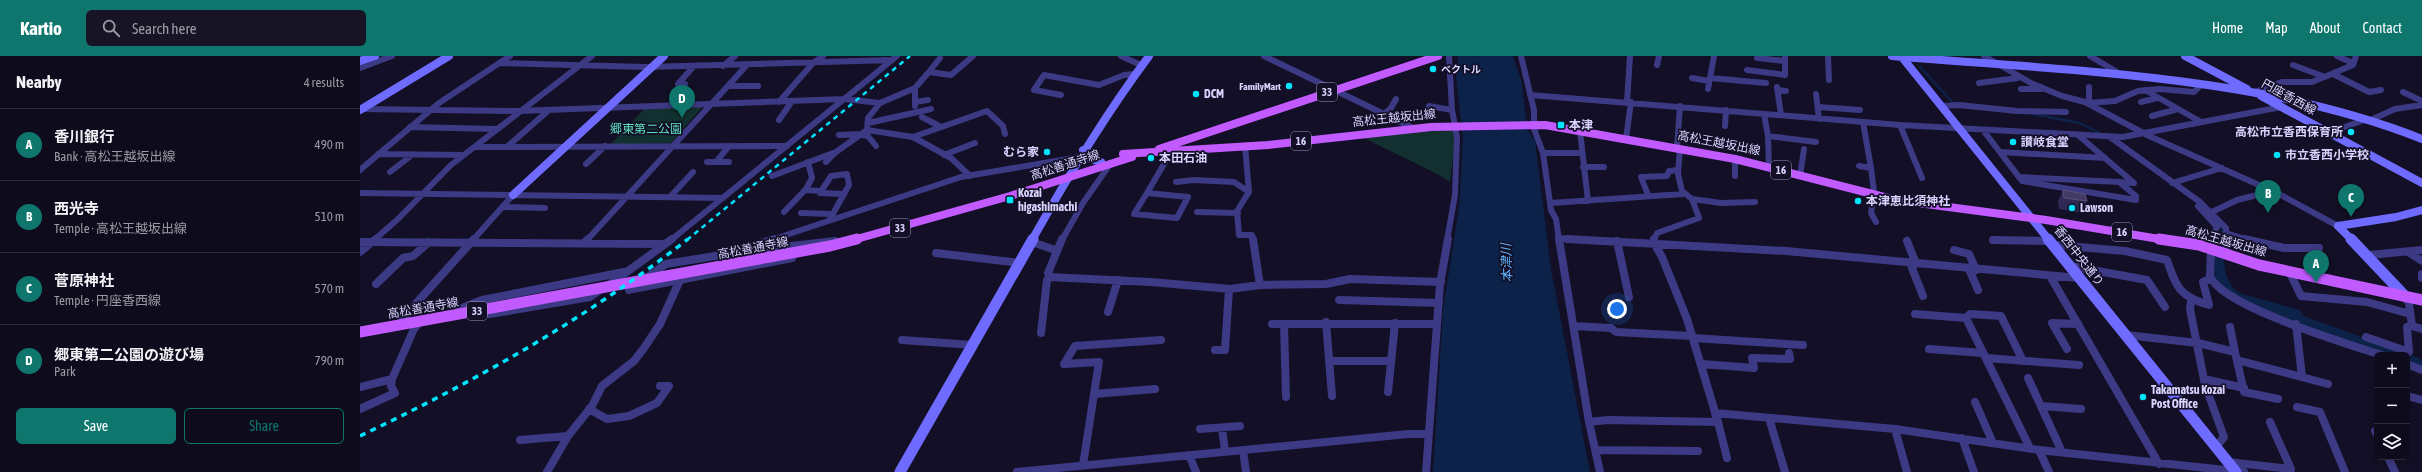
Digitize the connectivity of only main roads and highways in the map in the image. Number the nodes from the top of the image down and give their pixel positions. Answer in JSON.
{"nodes":[{"id":1,"x":1438,"y":56,"type":"edge"},
{"id":2,"x":1173,"y":145,"type":"junction"},
{"id":3,"x":1123,"y":154,"type":"junction"},
{"id":4,"x":1143,"y":154,"type":"junction"},
{"id":5,"x":1097,"y":165,"type":"junction"},
{"id":6,"x":833,"y":243,"type":"junction"},
{"id":7,"x":2422,"y":300,"type":"edge"},
{"id":8,"x":360,"y":326,"type":"edge"},
{"id":9,"x":360,"y":332,"type":"edge"}],
"edges":[{"from":1,"to":2,"type":"main road","name":"高松善通寺線","number":"33"},
{"from":2,"to":3,"type":"main road","name":"高松善通寺線","number":"33"},
{"from":2,"to":4,"type":"main road","name":"高松善通寺線","number":"33"},
{"from":2,"to":7,"type":"main road","name":"高松王越坂出線","number":"16"},
{"from":3,"to":4,"type":"main road","name":"高松善通寺線","number":"33"},
{"from":3,"to":5,"type":"main road","name":"高松善通寺線","number":"33"},
{"from":4,"to":5,"type":"main road","name":"高松善通寺線","number":"33"},
{"from":5,"to":6,"type":"main road","name":"高松善通寺線","number":"33"},
{"from":6,"to":8,"type":"main road","name":"高松善通寺線","number":"33"},
{"from":6,"to":9,"type":"main road","name":"高松善通寺線","number":"33"}]}
